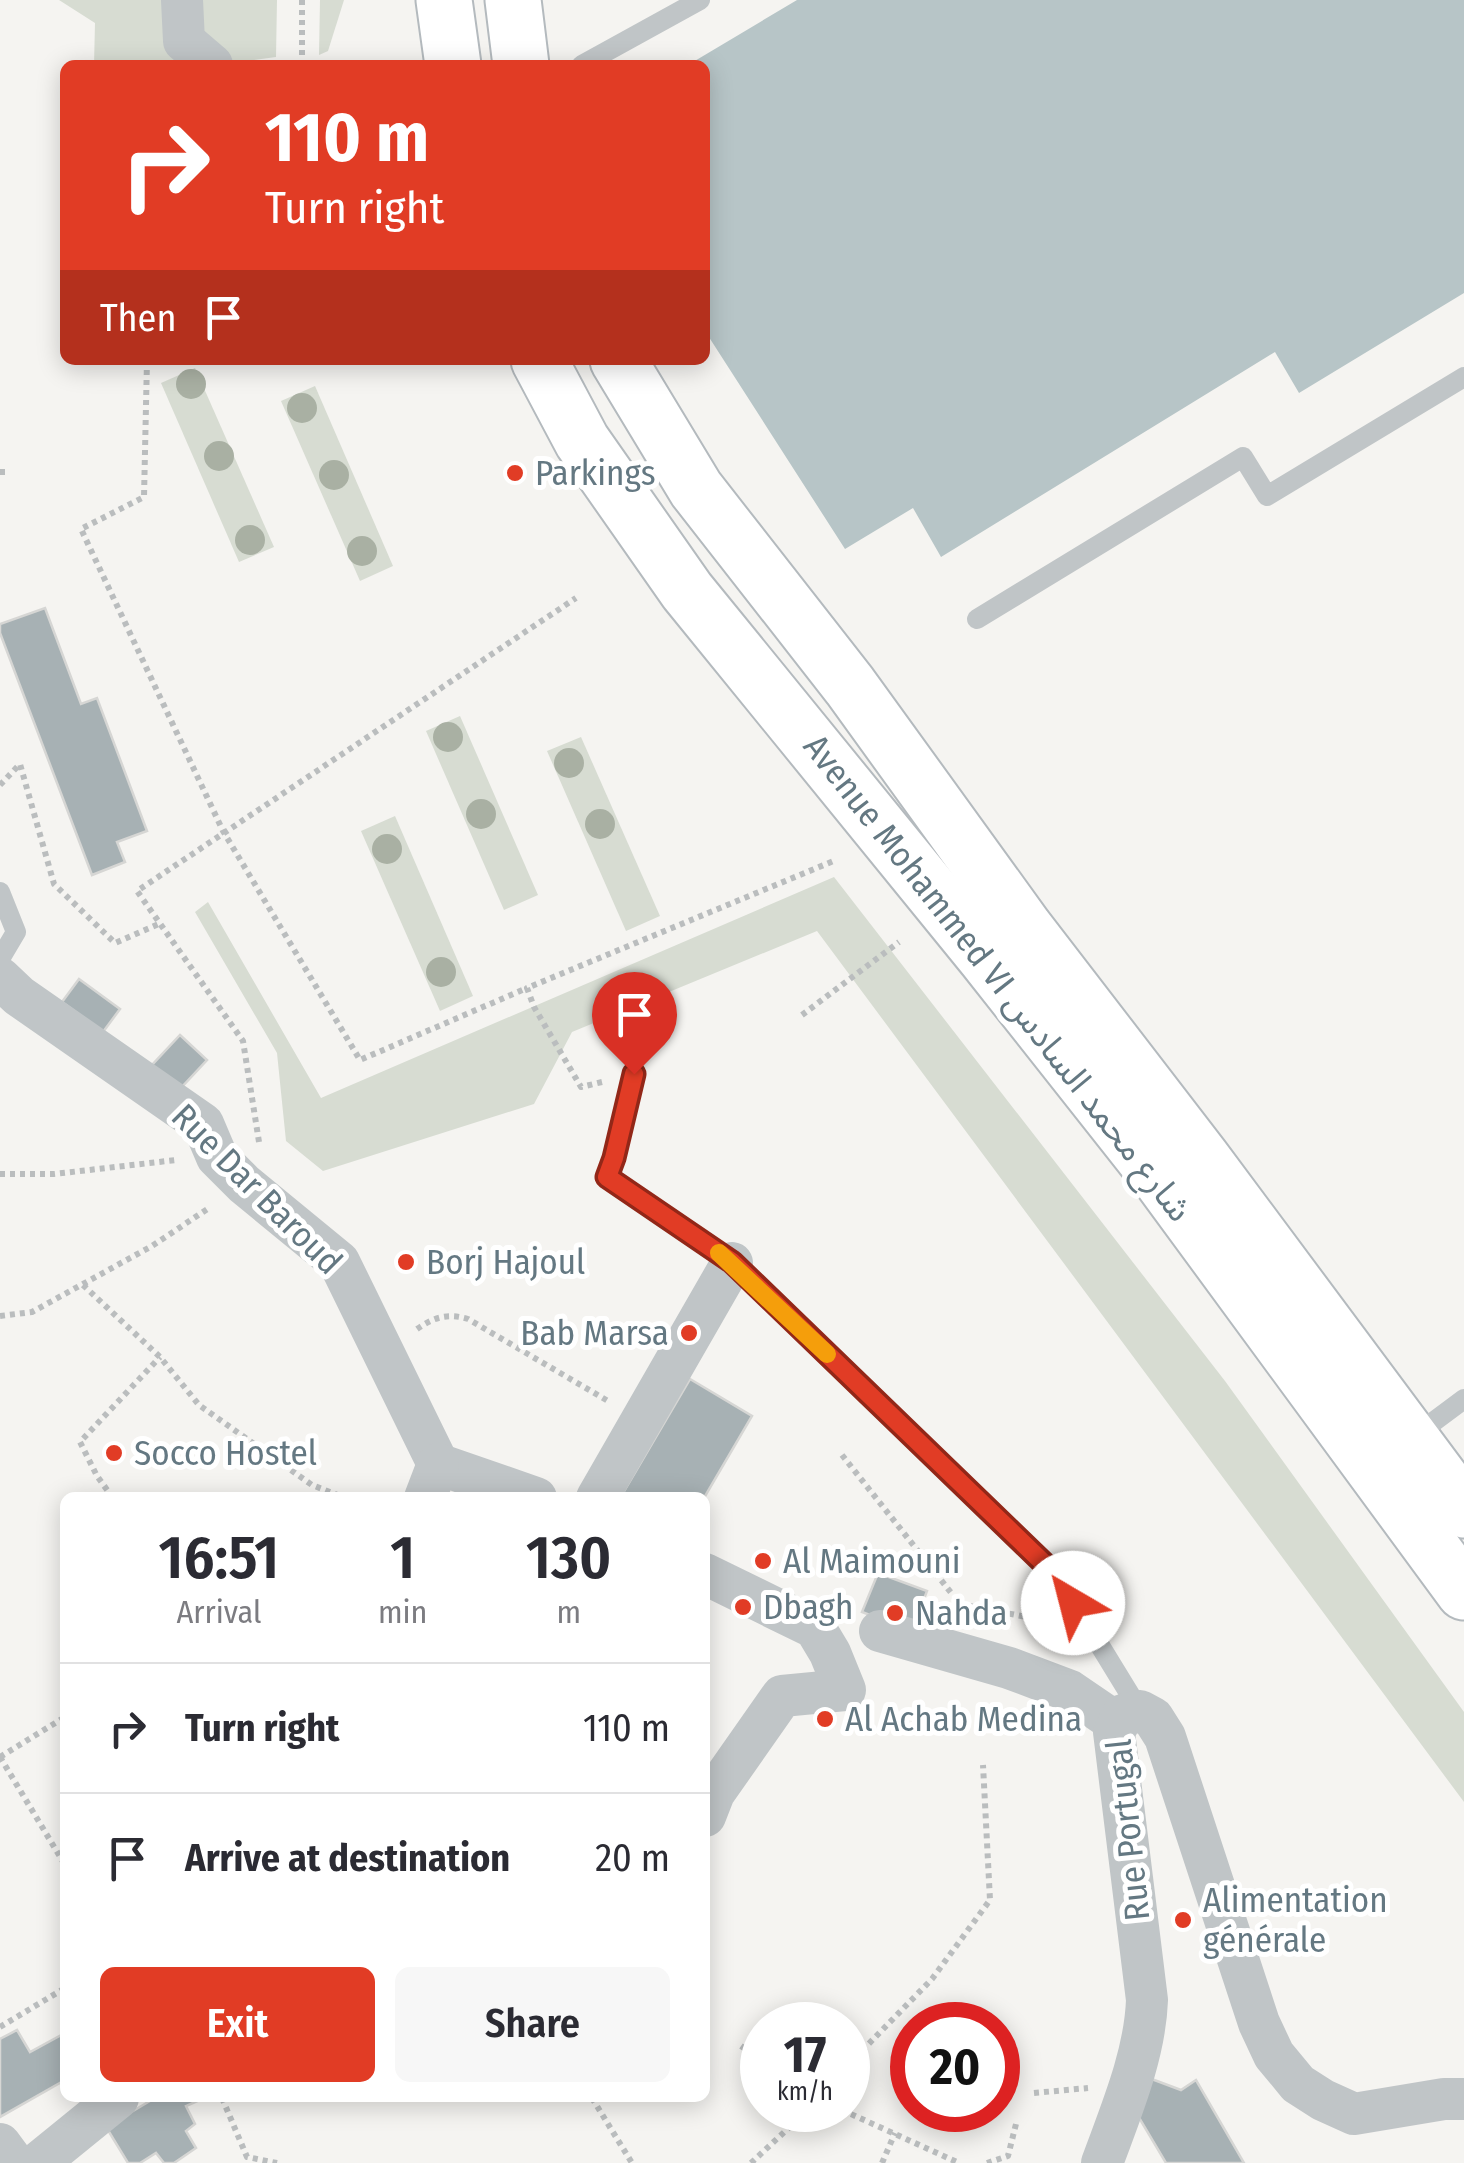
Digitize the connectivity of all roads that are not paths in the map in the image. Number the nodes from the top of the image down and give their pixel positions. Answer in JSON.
{"nodes":[{"id":1,"x":182,"y":0,"type":"edge"},
{"id":2,"x":444,"y":0,"type":"edge"},
{"id":3,"x":514,"y":0,"type":"edge"},
{"id":4,"x":700,"y":0,"type":"edge"},
{"id":5,"x":206,"y":60,"type":"edge"},
{"id":6,"x":452,"y":60,"type":"edge"},
{"id":7,"x":520,"y":60,"type":"edge"},
{"id":8,"x":591,"y":60,"type":"edge"},
{"id":9,"x":542,"y":365,"type":"edge"},
{"id":10,"x":621,"y":365,"type":"edge"},
{"id":11,"x":1464,"y":376,"type":"edge"},
{"id":12,"x":977,"y":619,"type":"dead end"},
{"id":13,"x":0,"y":892,"type":"edge"},
{"id":14,"x":0,"y":959,"type":"edge"},
{"id":15,"x":0,"y":978,"type":"edge"},
{"id":16,"x":634,"y":1074,"type":"road end"},
{"id":17,"x":732,"y":1262,"type":"junction"},
{"id":18,"x":1464,"y":1399,"type":"edge"},
{"id":19,"x":1412,"y":1438,"type":"junction"},
{"id":20,"x":432,"y":1481,"type":"edge"},
{"id":21,"x":499,"y":1492,"type":"edge"},
{"id":22,"x":600,"y":1492,"type":"edge"},
{"id":23,"x":1464,"y":1510,"type":"edge"},
{"id":24,"x":710,"y":1576,"type":"edge"},
{"id":25,"x":1464,"y":1592,"type":"edge"},
{"id":26,"x":880,"y":1631,"type":"dead end"},
{"id":27,"x":1128,"y":1717,"type":"junction"},
{"id":28,"x":710,"y":1803,"type":"edge"},
{"id":29,"x":1452,"y":2091,"type":"edge"},
{"id":30,"x":115,"y":2102,"type":"edge"},
{"id":31,"x":0,"y":2144,"type":"edge"},
{"id":32,"x":87,"y":2147,"type":"edge"},
{"id":33,"x":14,"y":2163,"type":"edge"},
{"id":34,"x":38,"y":2163,"type":"edge"},
{"id":35,"x":1102,"y":2163,"type":"edge"}],
"edges":[{"from":1,"to":5,"type":"street"},
{"from":2,"to":6,"type":"main road"},
{"from":3,"to":7,"type":"main road"},
{"from":4,"to":8,"type":"lane"},
{"from":9,"to":25,"type":"main road","name":"Avenue Mohammed VI شارع محمد السادس"},
{"from":10,"to":19,"type":"main road","name":"Avenue Mohammed VI شارع محمد السادس"},
{"from":11,"to":12,"type":"lane"},
{"from":13,"to":14,"type":"lane"},
{"from":15,"to":20,"type":"street","name":"Rue Dar Baroud"},
{"from":16,"to":17,"type":"lane"},
{"from":17,"to":22,"type":"street"},
{"from":17,"to":27,"type":"lane"},
{"from":18,"to":19,"type":"lane"},
{"from":19,"to":23,"type":"main road","name":"Avenue Mohammed VI شارع محمد السادس"},
{"from":20,"to":21,"type":"street"},
{"from":24,"to":28,"type":"street"},
{"from":26,"to":27,"type":"street"},
{"from":27,"to":29,"type":"street","name":"Rue Portugal"},
{"from":27,"to":35,"type":"street","name":"Rue Portugal"},
{"from":30,"to":32,"type":"street"},
{"from":31,"to":33,"type":"street"},
{"from":32,"to":34,"type":"street"}]}
